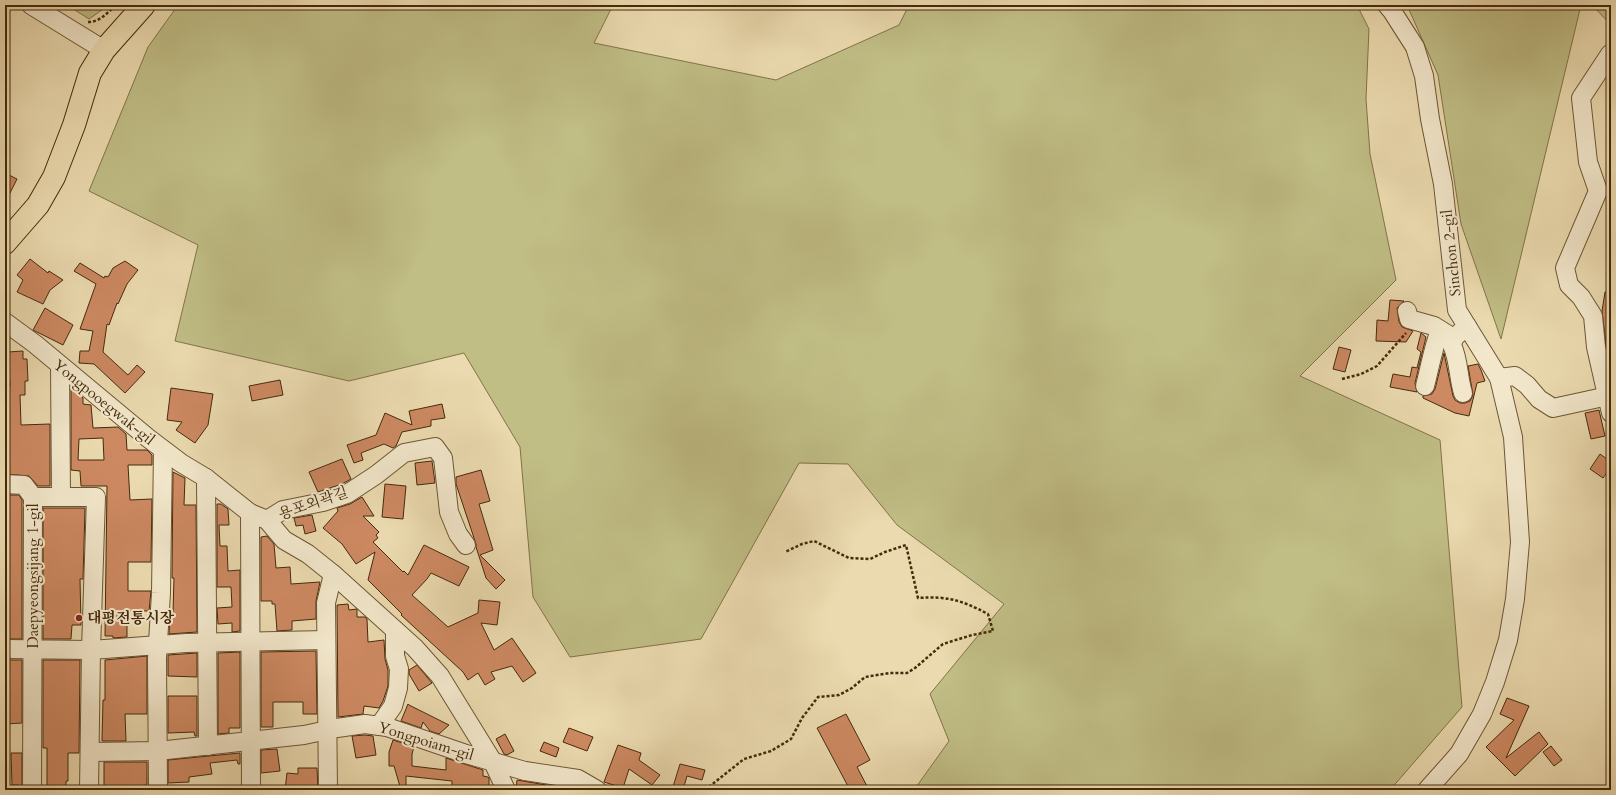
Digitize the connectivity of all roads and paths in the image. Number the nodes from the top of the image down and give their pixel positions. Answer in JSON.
{"nodes":[{"id":1,"x":31,"y":5,"type":"edge"},
{"id":2,"x":116,"y":5,"type":"edge"},
{"id":3,"x":144,"y":5,"type":"edge"},
{"id":4,"x":1387,"y":5,"type":"edge"},
{"id":5,"x":82,"y":19,"type":"dead end"},
{"id":6,"x":104,"y":50,"type":"junction"},
{"id":7,"x":1610,"y":54,"type":"dead end"},
{"id":8,"x":5,"y":242,"type":"edge"},
{"id":9,"x":1410,"y":316,"type":"joint"},
{"id":10,"x":5,"y":322,"type":"edge"},
{"id":11,"x":1468,"y":326,"type":"junction"},
{"id":12,"x":1447,"y":334,"type":"junction"},
{"id":13,"x":60,"y":366,"type":"junction"},
{"id":14,"x":1499,"y":378,"type":"junction"},
{"id":15,"x":1342,"y":379,"type":"dead end"},
{"id":16,"x":1425,"y":386,"type":"dead end"},
{"id":17,"x":1463,"y":393,"type":"dead end"},
{"id":18,"x":1610,"y":404,"type":"edge"},
{"id":19,"x":163,"y":450,"type":"junction"},
{"id":20,"x":206,"y":478,"type":"junction"},
{"id":21,"x":7,"y":484,"type":"edge"},
{"id":22,"x":33,"y":497,"type":"junction"},
{"id":23,"x":61,"y":497,"type":"junction"},
{"id":24,"x":250,"y":513,"type":"junction"},
{"id":25,"x":267,"y":520,"type":"junction"},
{"id":26,"x":466,"y":545,"type":"dead end"},
{"id":27,"x":785,"y":552,"type":"dead end"},
{"id":28,"x":333,"y":574,"type":"junction"},
{"id":29,"x":395,"y":630,"type":"junction"},
{"id":30,"x":326,"y":640,"type":"junction"},
{"id":31,"x":251,"y":642,"type":"junction"},
{"id":32,"x":208,"y":643,"type":"junction"},
{"id":33,"x":158,"y":645,"type":"junction"},
{"id":34,"x":5,"y":649,"type":"edge"},
{"id":35,"x":32,"y":649,"type":"junction"},
{"id":36,"x":91,"y":650,"type":"junction"},
{"id":37,"x":379,"y":726,"type":"junction"},
{"id":38,"x":326,"y":731,"type":"junction"},
{"id":39,"x":251,"y":742,"type":"junction"},
{"id":40,"x":208,"y":746,"type":"junction"},
{"id":41,"x":154,"y":752,"type":"junction"},
{"id":42,"x":90,"y":760,"type":"junction"},
{"id":43,"x":493,"y":762,"type":"junction"},
{"id":44,"x":32,"y":785,"type":"edge"},
{"id":45,"x":89,"y":790,"type":"edge"},
{"id":46,"x":158,"y":790,"type":"edge"},
{"id":47,"x":251,"y":790,"type":"edge"},
{"id":48,"x":328,"y":790,"type":"edge"},
{"id":49,"x":506,"y":790,"type":"edge"},
{"id":50,"x":597,"y":790,"type":"edge"},
{"id":51,"x":705,"y":790,"type":"edge"},
{"id":52,"x":1427,"y":790,"type":"edge"}],
"edges":[{"from":1,"to":6,"type":"street"},
{"from":2,"to":5,"type":"path"},
{"from":3,"to":6,"type":"main road"},
{"from":4,"to":11,"type":"street","name":"Sinchon 2-gil"},
{"from":6,"to":8,"type":"main road"},
{"from":7,"to":18,"type":"street"},
{"from":9,"to":12,"type":"street"},
{"from":9,"to":15,"type":"path"},
{"from":10,"to":13,"type":"street","name":"Yongpooegwak-gil"},
{"from":11,"to":12,"type":"street"},
{"from":11,"to":14,"type":"street","name":"Sinchon 2-gil"},
{"from":12,"to":16,"type":"street"},
{"from":12,"to":17,"type":"street"},
{"from":13,"to":19,"type":"street","name":"Yongpooegwak-gil"},
{"from":13,"to":23,"type":"street","name":"Daepyeongsijang 1-gil"},
{"from":14,"to":18,"type":"street"},
{"from":14,"to":52,"type":"street","name":"Sinchon 2-gil"},
{"from":19,"to":20,"type":"street","name":"Yongpooegwak-gil"},
{"from":19,"to":33,"type":"street"},
{"from":20,"to":24,"type":"street","name":"Yongpooegwak-gil"},
{"from":20,"to":32,"type":"street"},
{"from":21,"to":22,"type":"street"},
{"from":22,"to":23,"type":"street","name":"Daepyeongsijang 1-gil"},
{"from":22,"to":35,"type":"street","name":"Daepyeongsijang 1-gil"},
{"from":23,"to":36,"type":"street"},
{"from":24,"to":25,"type":"street","name":"Yongpooegwak-gil"},
{"from":24,"to":31,"type":"street"},
{"from":25,"to":26,"type":"street","name":"용포외곽길"},
{"from":25,"to":28,"type":"street","name":"Yongpooegwak-gil"},
{"from":27,"to":51,"type":"path"},
{"from":28,"to":29,"type":"street","name":"Yongpooegwak-gil"},
{"from":28,"to":30,"type":"street"},
{"from":29,"to":37,"type":"street"},
{"from":29,"to":43,"type":"street","name":"Yongpooegwak-gil"},
{"from":30,"to":31,"type":"street"},
{"from":30,"to":38,"type":"street"},
{"from":31,"to":32,"type":"street"},
{"from":31,"to":39,"type":"street"},
{"from":32,"to":33,"type":"street"},
{"from":32,"to":40,"type":"street"},
{"from":33,"to":36,"type":"street"},
{"from":33,"to":41,"type":"street"},
{"from":34,"to":35,"type":"street"},
{"from":35,"to":36,"type":"street"},
{"from":35,"to":44,"type":"street","name":"Daepyeongsijang 1-gil"},
{"from":36,"to":42,"type":"street"},
{"from":37,"to":38,"type":"street","name":"Yongpoiam-gil"},
{"from":37,"to":43,"type":"street","name":"Yongpoiam-gil"},
{"from":38,"to":39,"type":"street","name":"Yongpoiam-gil"},
{"from":38,"to":48,"type":"street"},
{"from":39,"to":40,"type":"street","name":"Yongpoiam-gil"},
{"from":39,"to":47,"type":"street"},
{"from":40,"to":41,"type":"street","name":"Yongpoiam-gil"},
{"from":41,"to":42,"type":"street","name":"Yongpoiam-gil"},
{"from":41,"to":46,"type":"street"},
{"from":42,"to":45,"type":"street"},
{"from":43,"to":49,"type":"street","name":"Yongpooegwak-gil"},
{"from":43,"to":50,"type":"street","name":"Yongpoiam-gil"}]}
